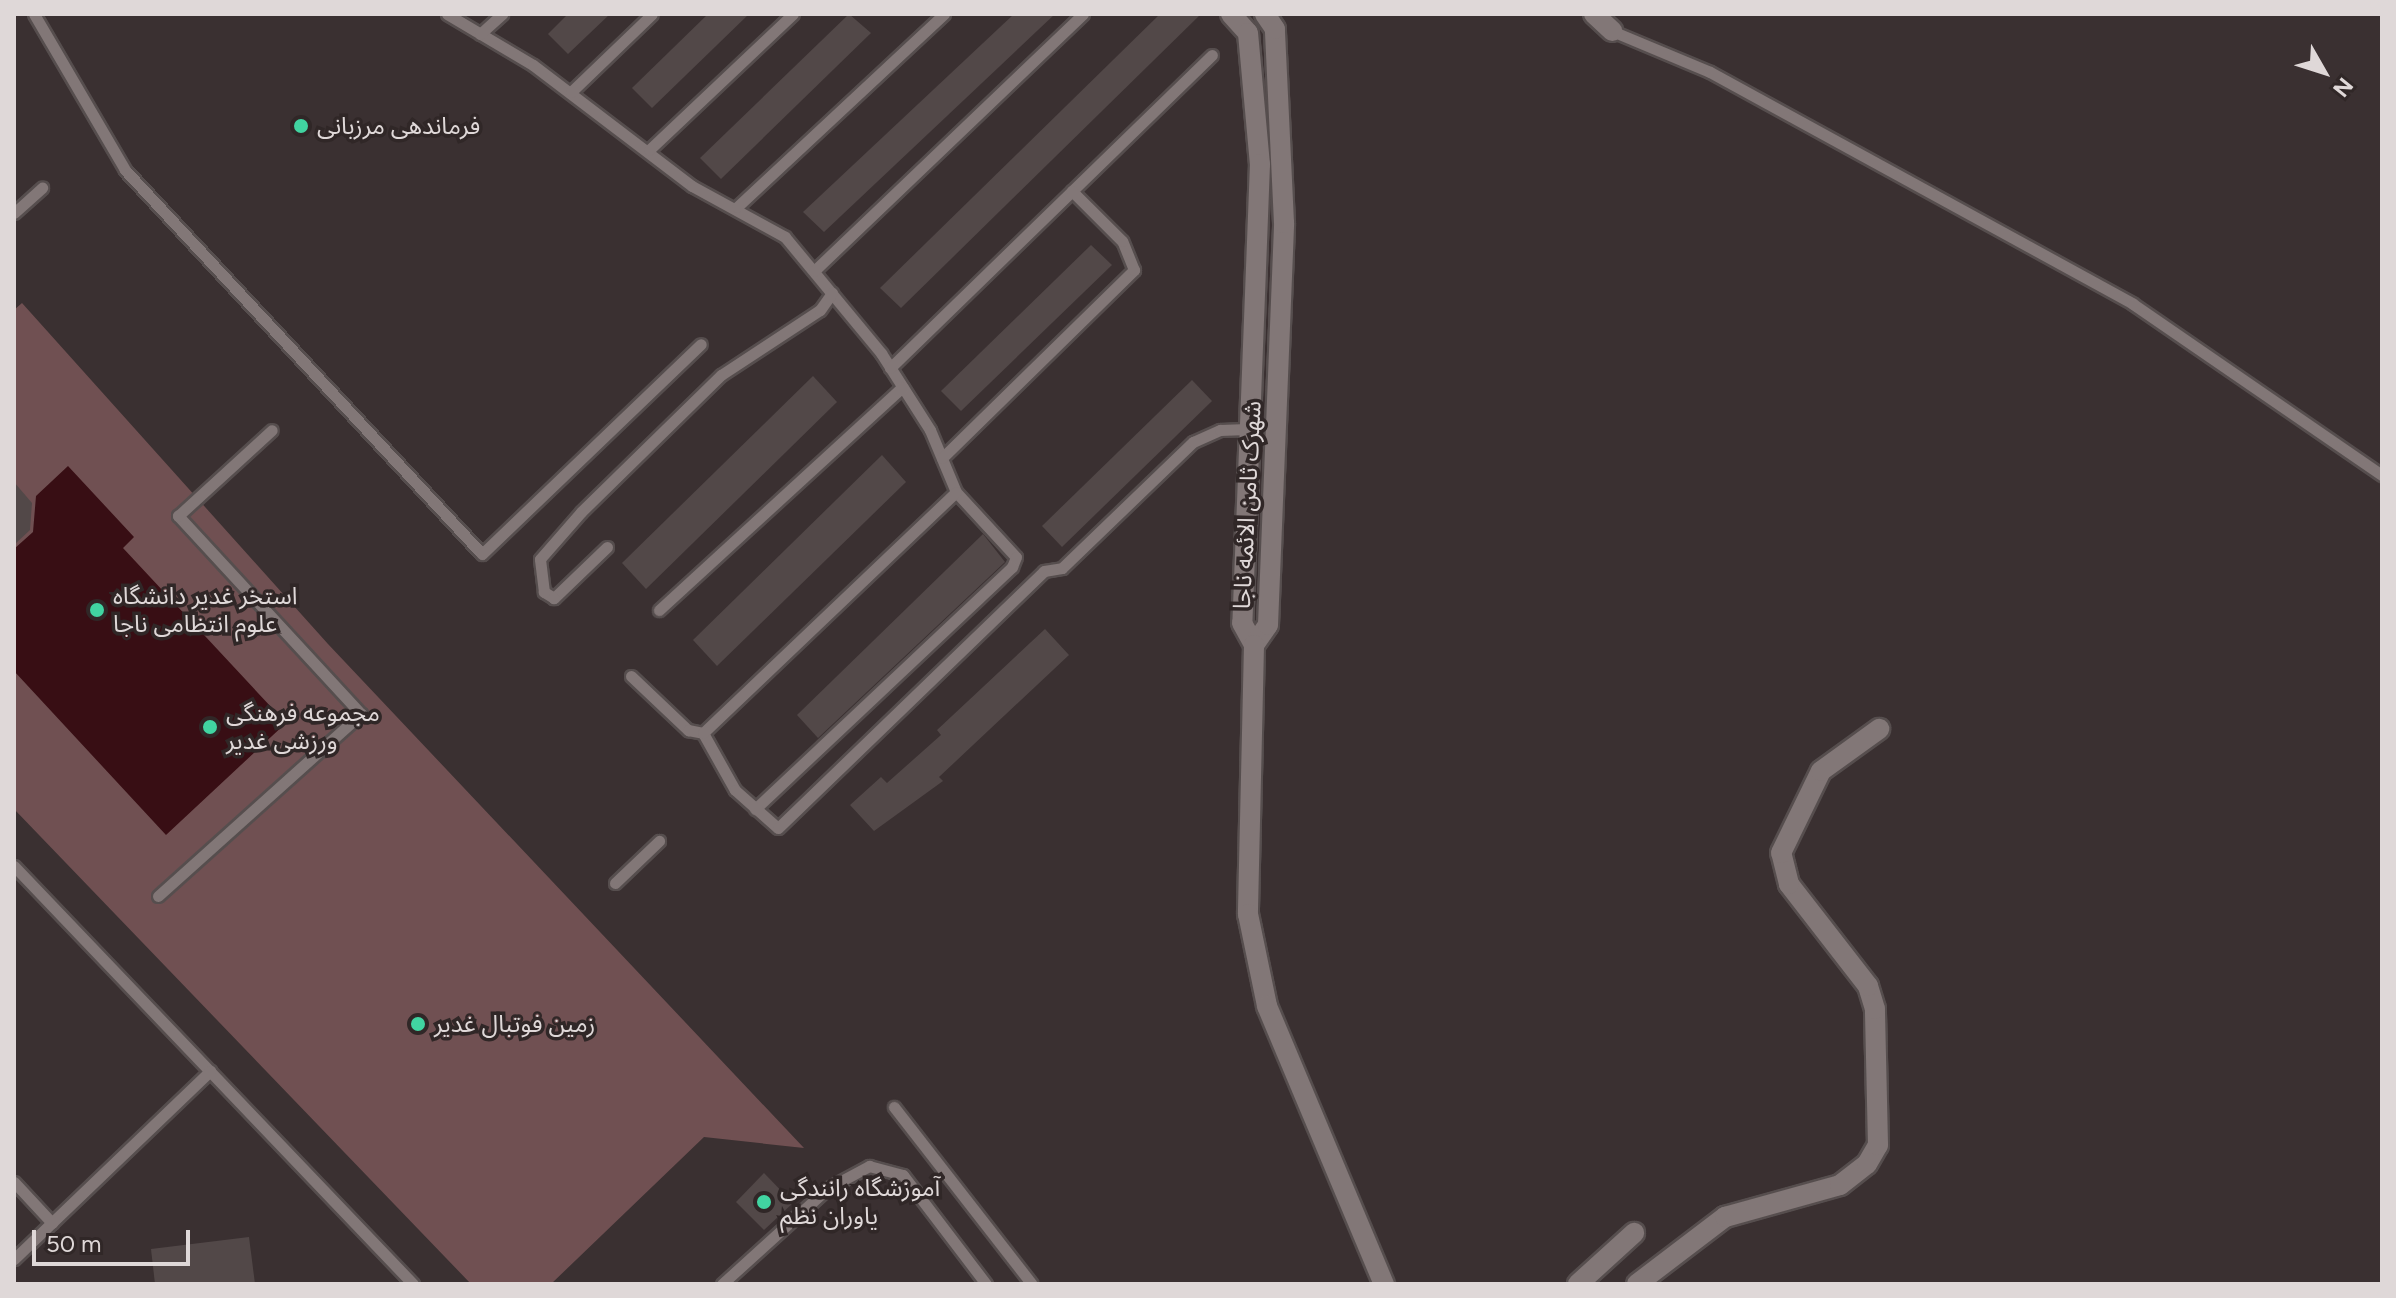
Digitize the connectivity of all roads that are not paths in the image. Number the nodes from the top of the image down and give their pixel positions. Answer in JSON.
{"nodes":[{"id":1,"x":34,"y":14,"type":"edge"},
{"id":2,"x":447,"y":14,"type":"edge"},
{"id":3,"x":502,"y":14,"type":"edge"},
{"id":4,"x":652,"y":14,"type":"edge"},
{"id":5,"x":793,"y":14,"type":"edge"},
{"id":6,"x":944,"y":14,"type":"edge"},
{"id":7,"x":1083,"y":14,"type":"edge"},
{"id":8,"x":1231,"y":14,"type":"edge"},
{"id":9,"x":1265,"y":14,"type":"edge"},
{"id":10,"x":1594,"y":14,"type":"edge"},
{"id":11,"x":1612,"y":31,"type":"joint"},
{"id":12,"x":480,"y":34,"type":"junction"},
{"id":13,"x":1212,"y":55,"type":"dead end"},
{"id":14,"x":571,"y":92,"type":"junction"},
{"id":15,"x":1258,"y":147,"type":"junction"},
{"id":16,"x":1284,"y":147,"type":"junction"},
{"id":17,"x":649,"y":150,"type":"junction"},
{"id":18,"x":42,"y":188,"type":"dead end"},
{"id":19,"x":1072,"y":191,"type":"junction"},
{"id":20,"x":737,"y":207,"type":"junction"},
{"id":21,"x":14,"y":213,"type":"edge"},
{"id":22,"x":814,"y":271,"type":"junction"},
{"id":23,"x":832,"y":293,"type":"junction"},
{"id":24,"x":701,"y":344,"type":"dead end"},
{"id":25,"x":890,"y":368,"type":"junction"},
{"id":26,"x":902,"y":387,"type":"junction"},
{"id":27,"x":1247,"y":429,"type":"junction"},
{"id":28,"x":1277,"y":429,"type":"junction"},
{"id":29,"x":272,"y":430,"type":"dead end"},
{"id":30,"x":942,"y":458,"type":"junction"},
{"id":31,"x":2382,"y":475,"type":"edge"},
{"id":32,"x":956,"y":492,"type":"junction"},
{"id":33,"x":607,"y":547,"type":"dead end"},
{"id":34,"x":659,"y":610,"type":"dead end"},
{"id":35,"x":1254,"y":645,"type":"junction"},
{"id":36,"x":631,"y":676,"type":"dead end"},
{"id":37,"x":1879,"y":729,"type":"dead end"},
{"id":38,"x":703,"y":733,"type":"junction"},
{"id":39,"x":755,"y":809,"type":"junction"},
{"id":40,"x":659,"y":841,"type":"dead end"},
{"id":41,"x":14,"y":866,"type":"edge"},
{"id":42,"x":615,"y":883,"type":"dead end"},
{"id":43,"x":158,"y":896,"type":"dead end"},
{"id":44,"x":210,"y":1071,"type":"junction"},
{"id":45,"x":894,"y":1107,"type":"dead end"},
{"id":46,"x":14,"y":1182,"type":"edge"},
{"id":47,"x":52,"y":1223,"type":"junction"},
{"id":48,"x":1634,"y":1233,"type":"dead end"},
{"id":49,"x":14,"y":1259,"type":"edge"},
{"id":50,"x":413,"y":1284,"type":"edge"},
{"id":51,"x":722,"y":1284,"type":"edge"},
{"id":52,"x":986,"y":1284,"type":"edge"},
{"id":53,"x":1032,"y":1284,"type":"edge"},
{"id":54,"x":1384,"y":1284,"type":"edge"},
{"id":55,"x":1578,"y":1284,"type":"edge"},
{"id":56,"x":1637,"y":1284,"type":"edge"}],
"edges":[{"from":1,"to":24,"type":"lane"},
{"from":2,"to":12,"type":"lane"},
{"from":3,"to":12,"type":"lane"},
{"from":4,"to":14,"type":"lane"},
{"from":5,"to":17,"type":"lane"},
{"from":6,"to":20,"type":"lane"},
{"from":7,"to":22,"type":"lane"},
{"from":8,"to":15,"type":"street","name":"شهرک ثامن الائمه ناجا"},
{"from":9,"to":16,"type":"street","name":"شهرک ثامن الائمه ناجا"},
{"from":10,"to":11,"type":"street"},
{"from":11,"to":31,"type":"lane"},
{"from":12,"to":14,"type":"lane"},
{"from":13,"to":19,"type":"lane"},
{"from":14,"to":17,"type":"lane"},
{"from":15,"to":16,"type":"street"},
{"from":15,"to":27,"type":"street","name":"شهرک ثامن الائمه ناجا"},
{"from":16,"to":28,"type":"street","name":"شهرک ثامن الائمه ناجا"},
{"from":17,"to":20,"type":"lane"},
{"from":18,"to":21,"type":"lane"},
{"from":19,"to":25,"type":"lane"},
{"from":19,"to":30,"type":"lane"},
{"from":20,"to":22,"type":"lane"},
{"from":22,"to":23,"type":"lane"},
{"from":23,"to":25,"type":"lane"},
{"from":23,"to":33,"type":"lane"},
{"from":25,"to":26,"type":"lane"},
{"from":26,"to":30,"type":"lane"},
{"from":26,"to":34,"type":"lane"},
{"from":27,"to":28,"type":"street"},
{"from":27,"to":35,"type":"street","name":"شهرک ثامن الائمه ناجا"},
{"from":27,"to":39,"type":"lane"},
{"from":28,"to":35,"type":"street","name":"شهرک ثامن الائمه ناجا"},
{"from":29,"to":43,"type":"lane"},
{"from":30,"to":32,"type":"lane"},
{"from":32,"to":38,"type":"lane"},
{"from":32,"to":39,"type":"lane"},
{"from":35,"to":54,"type":"street"},
{"from":36,"to":38,"type":"lane"},
{"from":37,"to":56,"type":"street"},
{"from":38,"to":39,"type":"lane"},
{"from":40,"to":42,"type":"lane"},
{"from":41,"to":44,"type":"lane"},
{"from":44,"to":47,"type":"lane"},
{"from":44,"to":50,"type":"lane"},
{"from":45,"to":53,"type":"lane"},
{"from":46,"to":47,"type":"lane"},
{"from":47,"to":49,"type":"lane"},
{"from":48,"to":55,"type":"street"},
{"from":51,"to":52,"type":"lane"}]}
